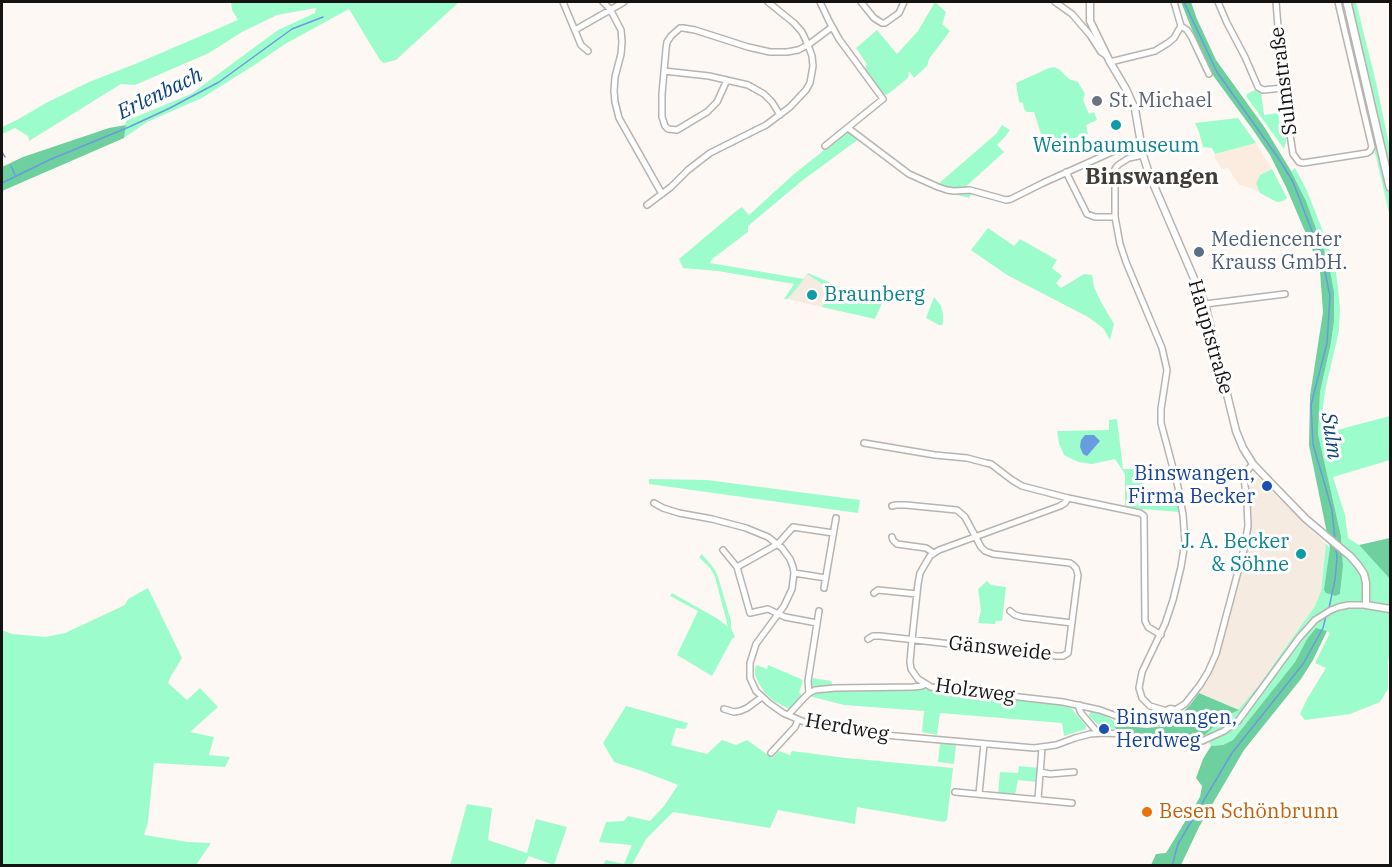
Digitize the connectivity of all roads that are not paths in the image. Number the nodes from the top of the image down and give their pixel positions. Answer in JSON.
{"nodes":[{"id":1,"x":563,"y":2,"type":"edge"},
{"id":2,"x":603,"y":2,"type":"edge"},
{"id":3,"x":624,"y":2,"type":"edge"},
{"id":4,"x":768,"y":2,"type":"edge"},
{"id":5,"x":820,"y":2,"type":"edge"},
{"id":6,"x":861,"y":2,"type":"edge"},
{"id":7,"x":904,"y":2,"type":"edge"},
{"id":8,"x":1054,"y":2,"type":"edge"},
{"id":9,"x":1090,"y":2,"type":"edge"},
{"id":10,"x":1174,"y":2,"type":"edge"},
{"id":11,"x":1218,"y":2,"type":"edge"},
{"id":12,"x":1276,"y":2,"type":"edge"},
{"id":13,"x":1338,"y":2,"type":"edge"},
{"id":14,"x":1347,"y":2,"type":"edge"},
{"id":15,"x":610,"y":9,"type":"junction"},
{"id":16,"x":1181,"y":26,"type":"junction"},
{"id":17,"x":832,"y":27,"type":"junction"},
{"id":18,"x":575,"y":30,"type":"junction"},
{"id":19,"x":808,"y":45,"type":"junction"},
{"id":20,"x":588,"y":51,"type":"dead end"},
{"id":21,"x":1109,"y":59,"type":"junction"},
{"id":22,"x":664,"y":71,"type":"junction"},
{"id":23,"x":1209,"y":74,"type":"dead end"},
{"id":24,"x":727,"y":80,"type":"junction"},
{"id":25,"x":1283,"y":88,"type":"junction"},
{"id":26,"x":780,"y":115,"type":"junction"},
{"id":27,"x":848,"y":128,"type":"junction"},
{"id":28,"x":825,"y":146,"type":"dead end"},
{"id":29,"x":1114,"y":151,"type":"dead end"},
{"id":30,"x":1143,"y":155,"type":"junction"},
{"id":31,"x":1066,"y":172,"type":"junction"},
{"id":32,"x":1390,"y":187,"type":"edge"},
{"id":33,"x":662,"y":194,"type":"junction"},
{"id":34,"x":647,"y":204,"type":"dead end"},
{"id":35,"x":1115,"y":216,"type":"junction"},
{"id":36,"x":1285,"y":294,"type":"dead end"},
{"id":37,"x":1205,"y":304,"type":"junction"},
{"id":38,"x":864,"y":443,"type":"dead end"},
{"id":39,"x":1253,"y":464,"type":"junction"},
{"id":40,"x":1068,"y":498,"type":"junction"},
{"id":41,"x":654,"y":503,"type":"dead end"},
{"id":42,"x":892,"y":506,"type":"dead end"},
{"id":43,"x":836,"y":518,"type":"dead end"},
{"id":44,"x":833,"y":533,"type":"junction"},
{"id":45,"x":892,"y":537,"type":"dead end"},
{"id":46,"x":975,"y":537,"type":"junction"},
{"id":47,"x":778,"y":544,"type":"junction"},
{"id":48,"x":723,"y":550,"type":"dead end"},
{"id":49,"x":934,"y":553,"type":"junction"},
{"id":50,"x":737,"y":567,"type":"junction"},
{"id":51,"x":794,"y":573,"type":"junction"},
{"id":52,"x":826,"y":578,"type":"junction"},
{"id":53,"x":824,"y":588,"type":"dead end"},
{"id":54,"x":874,"y":593,"type":"dead end"},
{"id":55,"x":916,"y":594,"type":"junction"},
{"id":56,"x":1366,"y":605,"type":"junction"},
{"id":57,"x":1390,"y":609,"type":"edge"},
{"id":58,"x":819,"y":611,"type":"dead end"},
{"id":59,"x":1010,"y":611,"type":"dead end"},
{"id":60,"x":778,"y":614,"type":"junction"},
{"id":61,"x":818,"y":623,"type":"junction"},
{"id":62,"x":1072,"y":623,"type":"junction"},
{"id":63,"x":1161,"y":635,"type":"junction"},
{"id":64,"x":868,"y":639,"type":"dead end"},
{"id":65,"x":912,"y":639,"type":"junction"},
{"id":66,"x":925,"y":684,"type":"junction"},
{"id":67,"x":809,"y":693,"type":"junction"},
{"id":68,"x":762,"y":697,"type":"junction"},
{"id":69,"x":1080,"y":705,"type":"junction"},
{"id":70,"x":724,"y":709,"type":"dead end"},
{"id":71,"x":1168,"y":714,"type":"junction"},
{"id":72,"x":788,"y":715,"type":"junction"},
{"id":73,"x":798,"y":720,"type":"junction"},
{"id":74,"x":1098,"y":733,"type":"junction"},
{"id":75,"x":984,"y":744,"type":"junction"},
{"id":76,"x":1042,"y":748,"type":"junction"},
{"id":77,"x":771,"y":753,"type":"dead end"},
{"id":78,"x":1040,"y":772,"type":"junction"},
{"id":79,"x":1074,"y":772,"type":"dead end"},
{"id":80,"x":955,"y":792,"type":"dead end"},
{"id":81,"x":979,"y":794,"type":"junction"},
{"id":82,"x":1038,"y":800,"type":"junction"},
{"id":83,"x":1072,"y":803,"type":"dead end"}],
"edges":[{"from":1,"to":18,"type":"street"},
{"from":2,"to":15,"type":"street"},
{"from":3,"to":15,"type":"street"},
{"from":4,"to":19,"type":"street"},
{"from":5,"to":17,"type":"street"},
{"from":6,"to":7,"type":"street"},
{"from":8,"to":21,"type":"street"},
{"from":9,"to":21,"type":"street","name":"Hauptstraße"},
{"from":10,"to":16,"type":"street"},
{"from":11,"to":25,"type":"street"},
{"from":12,"to":25,"type":"street","name":"Sulmstraße"},
{"from":13,"to":25,"type":"street","name":"Sulmstraße"},
{"from":14,"to":32,"type":"main road"},
{"from":15,"to":18,"type":"street"},
{"from":15,"to":33,"type":"street"},
{"from":16,"to":21,"type":"street"},
{"from":16,"to":23,"type":"street"},
{"from":17,"to":19,"type":"street"},
{"from":17,"to":27,"type":"street"},
{"from":18,"to":20,"type":"street"},
{"from":19,"to":22,"type":"street"},
{"from":19,"to":26,"type":"street"},
{"from":21,"to":30,"type":"street","name":"Hauptstraße"},
{"from":22,"to":24,"type":"street"},
{"from":22,"to":24,"type":"street"},
{"from":24,"to":26,"type":"street"},
{"from":26,"to":33,"type":"street"},
{"from":27,"to":28,"type":"street"},
{"from":27,"to":31,"type":"street"},
{"from":29,"to":31,"type":"street"},
{"from":30,"to":35,"type":"street"},
{"from":30,"to":37,"type":"street","name":"Hauptstraße"},
{"from":31,"to":35,"type":"street"},
{"from":33,"to":34,"type":"street"},
{"from":35,"to":63,"type":"street"},
{"from":36,"to":37,"type":"street"},
{"from":37,"to":39,"type":"street","name":"Hauptstraße"},
{"from":38,"to":40,"type":"street"},
{"from":39,"to":56,"type":"street","name":"Hauptstraße"},
{"from":39,"to":71,"type":"street","name":"Holzweg"},
{"from":40,"to":46,"type":"street"},
{"from":40,"to":63,"type":"street"},
{"from":41,"to":47,"type":"street"},
{"from":42,"to":46,"type":"street"},
{"from":43,"to":44,"type":"street"},
{"from":44,"to":47,"type":"street"},
{"from":44,"to":52,"type":"street"},
{"from":45,"to":49,"type":"street"},
{"from":46,"to":49,"type":"street"},
{"from":46,"to":62,"type":"street","name":"Gänsweide"},
{"from":47,"to":50,"type":"street"},
{"from":47,"to":51,"type":"street"},
{"from":48,"to":50,"type":"street"},
{"from":49,"to":55,"type":"street"},
{"from":50,"to":60,"type":"street"},
{"from":51,"to":52,"type":"street"},
{"from":51,"to":60,"type":"street"},
{"from":52,"to":53,"type":"street"},
{"from":54,"to":55,"type":"street"},
{"from":55,"to":65,"type":"street"},
{"from":56,"to":57,"type":"street","name":"Herdweg"},
{"from":56,"to":74,"type":"street","name":"Herdweg"},
{"from":58,"to":61,"type":"street"},
{"from":59,"to":62,"type":"street"},
{"from":60,"to":61,"type":"street"},
{"from":60,"to":68,"type":"street"},
{"from":61,"to":67,"type":"street"},
{"from":62,"to":65,"type":"street","name":"Gänsweide"},
{"from":63,"to":71,"type":"street"},
{"from":64,"to":65,"type":"street"},
{"from":65,"to":66,"type":"street"},
{"from":66,"to":67,"type":"street","name":"Holzweg"},
{"from":66,"to":69,"type":"street","name":"Holzweg"},
{"from":67,"to":72,"type":"street"},
{"from":68,"to":70,"type":"street"},
{"from":68,"to":72,"type":"street","name":"Herdweg"},
{"from":69,"to":71,"type":"street","name":"Holzweg"},
{"from":69,"to":74,"type":"street"},
{"from":72,"to":73,"type":"street","name":"Herdweg"},
{"from":73,"to":75,"type":"street","name":"Herdweg"},
{"from":73,"to":77,"type":"street"},
{"from":74,"to":76,"type":"street","name":"Herdweg"},
{"from":75,"to":76,"type":"street","name":"Herdweg"},
{"from":75,"to":81,"type":"street"},
{"from":76,"to":78,"type":"street"},
{"from":78,"to":79,"type":"street"},
{"from":78,"to":82,"type":"street"},
{"from":80,"to":81,"type":"street"},
{"from":81,"to":82,"type":"street"},
{"from":82,"to":83,"type":"street"}]}
